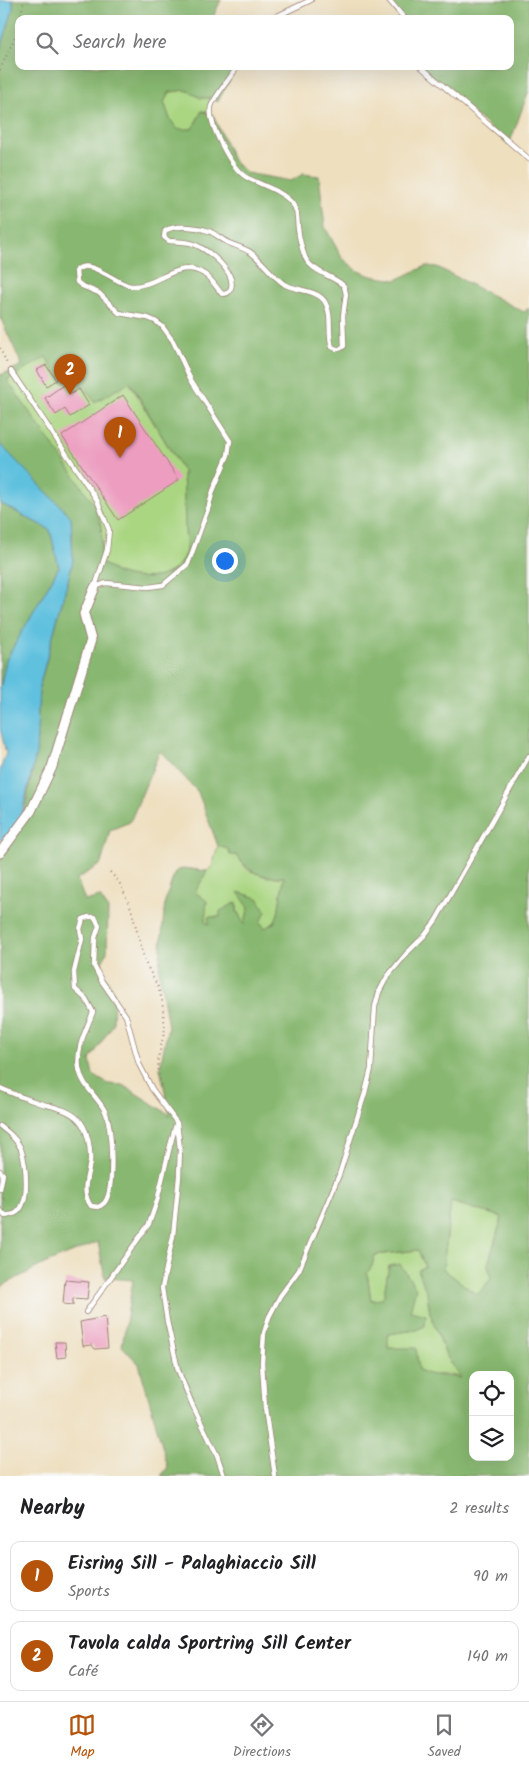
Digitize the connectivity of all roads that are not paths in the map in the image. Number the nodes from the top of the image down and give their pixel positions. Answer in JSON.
{"nodes":[{"id":1,"x":311,"y":0,"type":"edge"},
{"id":2,"x":389,"y":0,"type":"edge"},
{"id":3,"x":279,"y":15,"type":"edge"},
{"id":4,"x":402,"y":15,"type":"edge"},
{"id":5,"x":235,"y":70,"type":"edge"},
{"id":6,"x":425,"y":70,"type":"edge"},
{"id":7,"x":529,"y":159,"type":"edge"},
{"id":8,"x":11,"y":371,"type":"road end"},
{"id":9,"x":95,"y":587,"type":"junction"},
{"id":10,"x":529,"y":756,"type":"edge"},
{"id":11,"x":0,"y":853,"type":"edge"},
{"id":12,"x":0,"y":1088,"type":"edge"},
{"id":13,"x":177,"y":1123,"type":"junction"},
{"id":14,"x":0,"y":1126,"type":"edge"},
{"id":15,"x":0,"y":1171,"type":"edge"},
{"id":16,"x":0,"y":1189,"type":"edge"},
{"id":17,"x":0,"y":1210,"type":"edge"},
{"id":18,"x":86,"y":1312,"type":"dead end"},
{"id":19,"x":224,"y":1476,"type":"edge"},
{"id":20,"x":275,"y":1476,"type":"edge"}],
"edges":[{"from":1,"to":3,"type":"lane"},
{"from":2,"to":4,"type":"lane"},
{"from":5,"to":9,"type":"lane"},
{"from":6,"to":7,"type":"lane"},
{"from":8,"to":9,"type":"lane"},
{"from":9,"to":11,"type":"street"},
{"from":10,"to":20,"type":"lane"},
{"from":12,"to":13,"type":"lane"},
{"from":13,"to":18,"type":"lane"},
{"from":13,"to":19,"type":"lane"},
{"from":14,"to":17,"type":"lane"},
{"from":15,"to":16,"type":"lane"}]}
